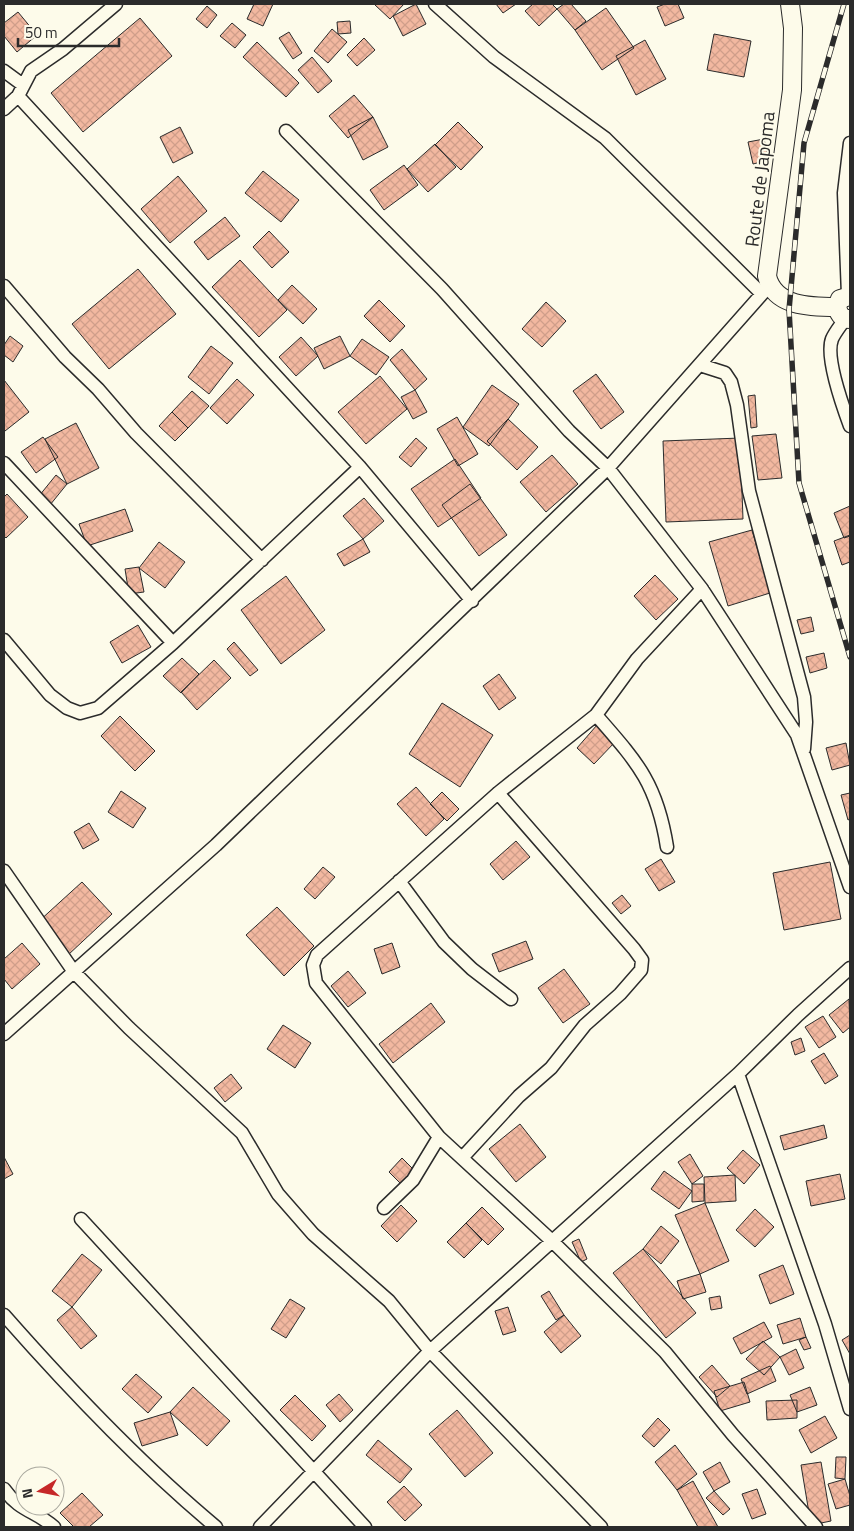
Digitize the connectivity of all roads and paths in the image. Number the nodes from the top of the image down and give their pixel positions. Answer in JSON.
{"nodes":[{"id":1,"x":116,"y":4,"type":"edge"},
{"id":2,"x":436,"y":4,"type":"edge"},
{"id":3,"x":790,"y":4,"type":"edge"},
{"id":4,"x":4,"y":71,"type":"edge"},
{"id":5,"x":20,"y":90,"type":"junction"},
{"id":6,"x":4,"y":109,"type":"edge"},
{"id":7,"x":286,"y":130,"type":"dead end"},
{"id":8,"x":850,"y":143,"type":"edge"},
{"id":9,"x":4,"y":286,"type":"edge"},
{"id":10,"x":766,"y":290,"type":"junction"},
{"id":11,"x":846,"y":307,"type":"edge"},
{"id":12,"x":700,"y":365,"type":"junction"},
{"id":13,"x":850,"y":426,"type":"edge"},
{"id":14,"x":4,"y":463,"type":"edge"},
{"id":15,"x":360,"y":467,"type":"junction"},
{"id":16,"x":608,"y":468,"type":"junction"},
{"id":17,"x":262,"y":560,"type":"junction"},
{"id":18,"x":702,"y":589,"type":"junction"},
{"id":19,"x":472,"y":601,"type":"junction"},
{"id":20,"x":4,"y":640,"type":"edge"},
{"id":21,"x":173,"y":643,"type":"junction"},
{"id":22,"x":596,"y":715,"type":"junction"},
{"id":23,"x":804,"y":751,"type":"junction"},
{"id":24,"x":498,"y":793,"type":"junction"},
{"id":25,"x":667,"y":847,"type":"dead end"},
{"id":26,"x":4,"y":871,"type":"edge"},
{"id":27,"x":399,"y":881,"type":"junction"},
{"id":28,"x":850,"y":887,"type":"edge"},
{"id":29,"x":850,"y":968,"type":"edge"},
{"id":30,"x":74,"y":972,"type":"junction"},
{"id":31,"x":511,"y":999,"type":"dead end"},
{"id":32,"x":4,"y":1034,"type":"edge"},
{"id":33,"x":738,"y":1074,"type":"junction"},
{"id":34,"x":439,"y":1137,"type":"junction"},
{"id":35,"x":462,"y":1158,"type":"junction"},
{"id":36,"x":384,"y":1208,"type":"dead end"},
{"id":37,"x":81,"y":1219,"type":"dead end"},
{"id":38,"x":552,"y":1241,"type":"junction"},
{"id":39,"x":4,"y":1315,"type":"edge"},
{"id":40,"x":430,"y":1351,"type":"junction"},
{"id":41,"x":850,"y":1409,"type":"edge"},
{"id":42,"x":313,"y":1473,"type":"junction"},
{"id":43,"x":4,"y":1489,"type":"edge"},
{"id":44,"x":54,"y":1527,"type":"edge"},
{"id":45,"x":216,"y":1527,"type":"edge"},
{"id":46,"x":260,"y":1527,"type":"edge"},
{"id":47,"x":365,"y":1527,"type":"edge"},
{"id":48,"x":601,"y":1527,"type":"edge"},
{"id":49,"x":816,"y":1527,"type":"edge"}],
"edges":[{"from":1,"to":5,"type":"street"},
{"from":2,"to":10,"type":"street"},
{"from":3,"to":10,"type":"street","name":"Route de Japoma"},
{"from":4,"to":5,"type":"street"},
{"from":5,"to":6,"type":"street"},
{"from":5,"to":15,"type":"street"},
{"from":7,"to":16,"type":"street"},
{"from":8,"to":11,"type":"street"},
{"from":9,"to":17,"type":"street"},
{"from":10,"to":11,"type":"street"},
{"from":10,"to":12,"type":"street"},
{"from":11,"to":13,"type":"street"},
{"from":12,"to":16,"type":"street"},
{"from":12,"to":23,"type":"street"},
{"from":14,"to":21,"type":"street"},
{"from":15,"to":17,"type":"street"},
{"from":15,"to":19,"type":"street"},
{"from":16,"to":18,"type":"street"},
{"from":16,"to":19,"type":"street"},
{"from":17,"to":21,"type":"street"},
{"from":18,"to":22,"type":"street"},
{"from":18,"to":23,"type":"street"},
{"from":19,"to":30,"type":"street"},
{"from":20,"to":21,"type":"street"},
{"from":22,"to":24,"type":"street"},
{"from":22,"to":25,"type":"street"},
{"from":23,"to":28,"type":"street"},
{"from":24,"to":27,"type":"street"},
{"from":24,"to":35,"type":"street"},
{"from":26,"to":30,"type":"street"},
{"from":27,"to":31,"type":"street"},
{"from":27,"to":34,"type":"street"},
{"from":29,"to":33,"type":"street"},
{"from":30,"to":32,"type":"street"},
{"from":30,"to":40,"type":"street"},
{"from":33,"to":38,"type":"street"},
{"from":33,"to":41,"type":"street"},
{"from":34,"to":35,"type":"street"},
{"from":34,"to":36,"type":"street"},
{"from":35,"to":38,"type":"street"},
{"from":37,"to":42,"type":"street"},
{"from":38,"to":40,"type":"street"},
{"from":38,"to":49,"type":"street"},
{"from":39,"to":45,"type":"street"},
{"from":40,"to":42,"type":"street"},
{"from":40,"to":48,"type":"street"},
{"from":42,"to":46,"type":"street"},
{"from":42,"to":47,"type":"street"},
{"from":43,"to":44,"type":"street"}]}
